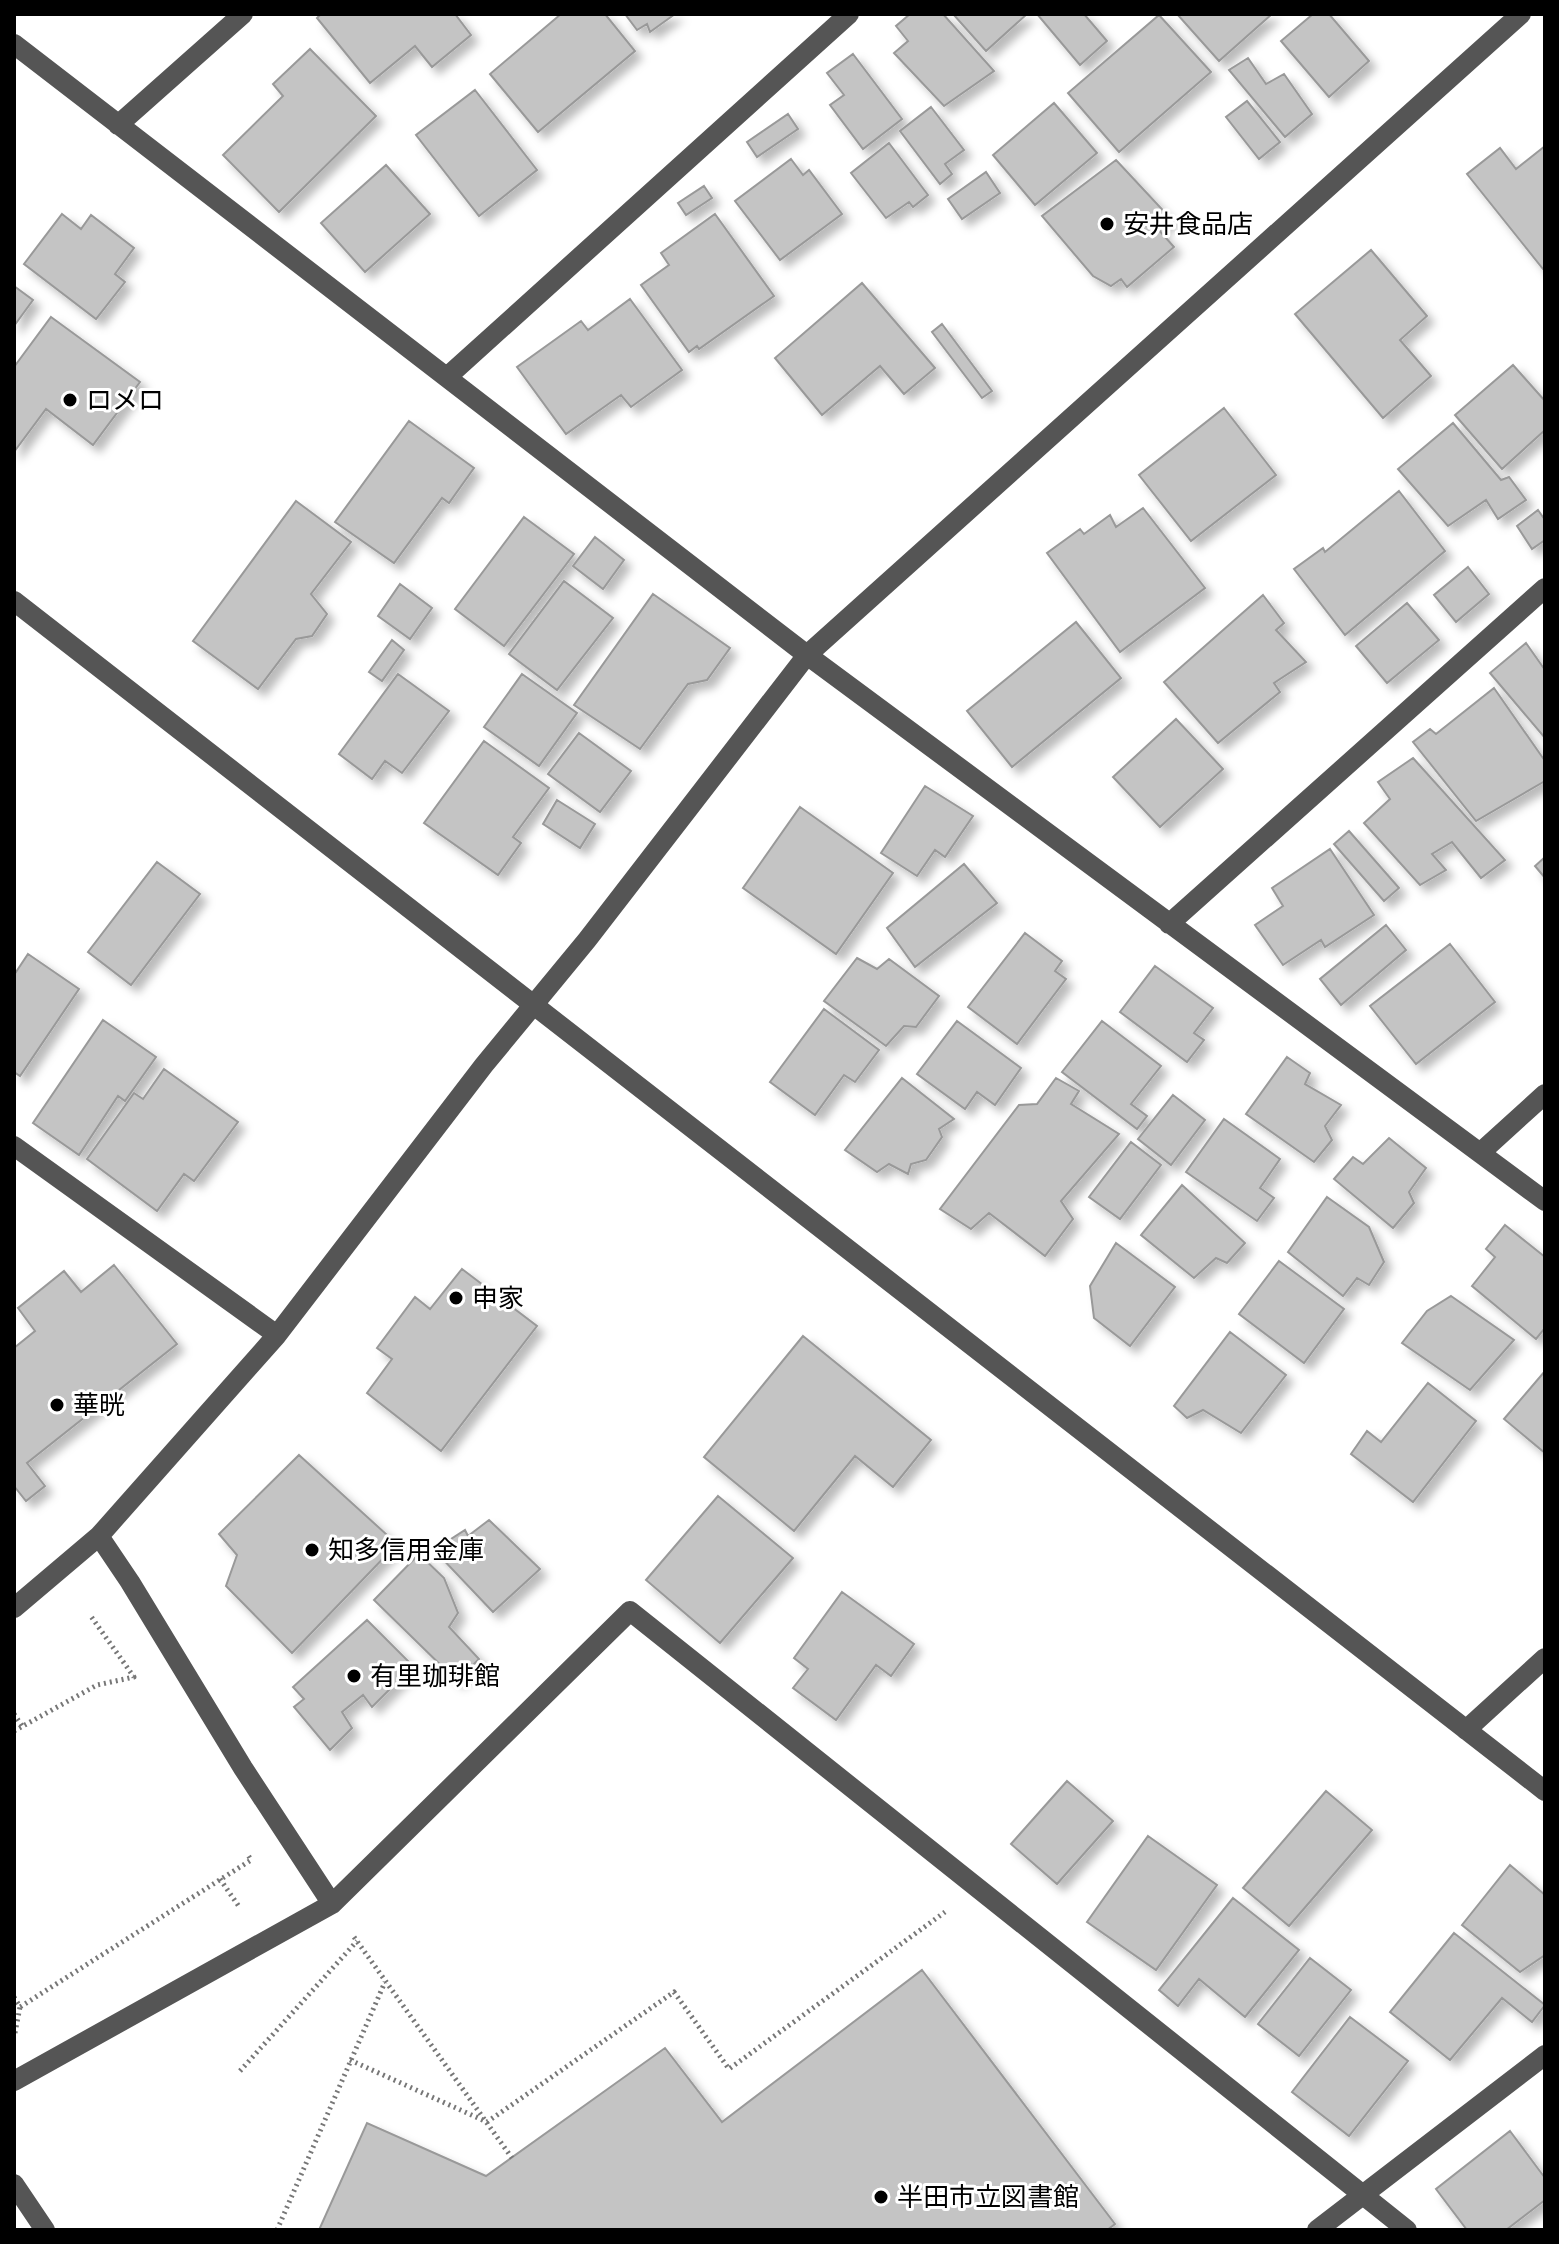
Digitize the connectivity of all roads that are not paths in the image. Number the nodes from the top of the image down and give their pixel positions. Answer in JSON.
{"nodes":[{"id":1,"x":243,"y":14,"type":"edge"},
{"id":2,"x":849,"y":14,"type":"edge"},
{"id":3,"x":1521,"y":14,"type":"edge"},
{"id":4,"x":14,"y":44,"type":"edge"},
{"id":5,"x":118,"y":125,"type":"junction"},
{"id":6,"x":447,"y":377,"type":"junction"},
{"id":7,"x":1545,"y":588,"type":"edge"},
{"id":8,"x":14,"y":601,"type":"edge"},
{"id":9,"x":807,"y":655,"type":"junction"},
{"id":10,"x":1169,"y":924,"type":"junction"},
{"id":11,"x":535,"y":1005,"type":"junction"},
{"id":12,"x":1545,"y":1094,"type":"edge"},
{"id":13,"x":14,"y":1146,"type":"edge"},
{"id":14,"x":1480,"y":1153,"type":"junction"},
{"id":15,"x":1545,"y":1201,"type":"edge"},
{"id":16,"x":277,"y":1335,"type":"junction"},
{"id":17,"x":99,"y":1536,"type":"junction"},
{"id":18,"x":14,"y":1608,"type":"edge"},
{"id":19,"x":1545,"y":1658,"type":"edge"},
{"id":20,"x":1466,"y":1730,"type":"junction"},
{"id":21,"x":1545,"y":1791,"type":"edge"},
{"id":22,"x":332,"y":1904,"type":"junction"},
{"id":23,"x":1545,"y":2055,"type":"edge"},
{"id":24,"x":14,"y":2081,"type":"edge"},
{"id":25,"x":14,"y":2184,"type":"edge"},
{"id":26,"x":1364,"y":2195,"type":"junction"},
{"id":27,"x":45,"y":2230,"type":"edge"},
{"id":28,"x":1317,"y":2230,"type":"edge"},
{"id":29,"x":1407,"y":2230,"type":"edge"}],
"edges":[{"from":1,"to":5,"type":"street"},
{"from":2,"to":6,"type":"street"},
{"from":3,"to":9,"type":"street"},
{"from":4,"to":5,"type":"street"},
{"from":5,"to":6,"type":"street"},
{"from":6,"to":9,"type":"street"},
{"from":7,"to":10,"type":"street"},
{"from":8,"to":11,"type":"street"},
{"from":9,"to":10,"type":"street"},
{"from":9,"to":11,"type":"street"},
{"from":10,"to":14,"type":"street"},
{"from":11,"to":16,"type":"street"},
{"from":11,"to":20,"type":"street"},
{"from":12,"to":14,"type":"street"},
{"from":13,"to":16,"type":"street"},
{"from":14,"to":15,"type":"street"},
{"from":16,"to":17,"type":"street"},
{"from":17,"to":18,"type":"street"},
{"from":17,"to":22,"type":"street"},
{"from":19,"to":20,"type":"street"},
{"from":20,"to":21,"type":"street"},
{"from":22,"to":24,"type":"street"},
{"from":22,"to":26,"type":"street"},
{"from":23,"to":26,"type":"street"},
{"from":25,"to":27,"type":"street"},
{"from":26,"to":28,"type":"street"},
{"from":26,"to":29,"type":"street"}]}
